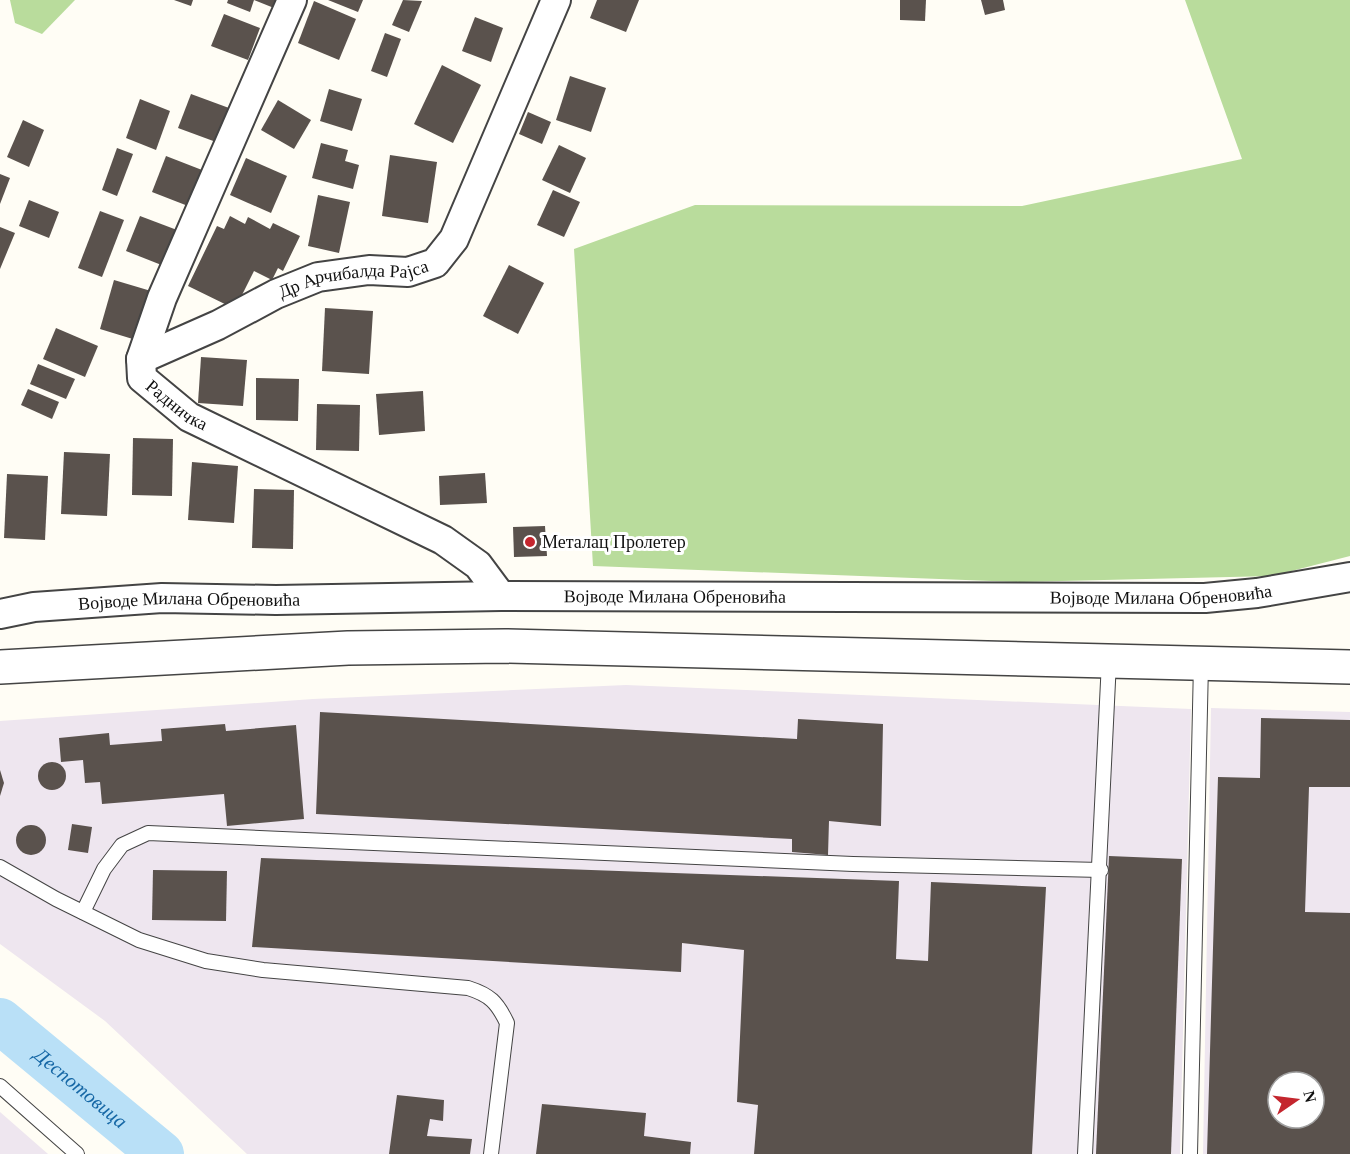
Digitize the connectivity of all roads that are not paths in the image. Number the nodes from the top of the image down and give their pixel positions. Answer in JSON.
{"nodes":[{"id":1,"x":292,"y":0,"type":"edge"},
{"id":2,"x":556,"y":0,"type":"edge"},
{"id":3,"x":141,"y":359,"type":"junction"},
{"id":4,"x":1350,"y":577,"type":"edge"},
{"id":5,"x":501,"y":596,"type":"junction"},
{"id":6,"x":0,"y":614,"type":"edge"},
{"id":7,"x":1109,"y":662,"type":"junction"},
{"id":8,"x":1201,"y":664,"type":"junction"},
{"id":9,"x":0,"y":667,"type":"edge"},
{"id":10,"x":1350,"y":667,"type":"edge"},
{"id":11,"x":0,"y":867,"type":"edge"},
{"id":12,"x":1101,"y":870,"type":"junction"},
{"id":13,"x":82,"y":912,"type":"junction"},
{"id":14,"x":0,"y":1086,"type":"edge"},
{"id":15,"x":77,"y":1154,"type":"edge"},
{"id":16,"x":492,"y":1154,"type":"edge"},
{"id":17,"x":1085,"y":1154,"type":"edge"},
{"id":18,"x":1190,"y":1154,"type":"edge"}],
"edges":[{"from":1,"to":3,"type":"street","name":"Радничка"},
{"from":2,"to":3,"type":"street","name":"Др Арчибалда Рајса"},
{"from":3,"to":5,"type":"street","name":"Радничка"},
{"from":4,"to":5,"type":"street","name":"Војводе Милана Обреновића"},
{"from":5,"to":6,"type":"street","name":"Војводе Милана Обреновића"},
{"from":7,"to":8,"type":"street"},
{"from":7,"to":9,"type":"street"},
{"from":7,"to":12,"type":"lane"},
{"from":8,"to":10,"type":"street"},
{"from":8,"to":18,"type":"lane"},
{"from":11,"to":13,"type":"lane"},
{"from":12,"to":13,"type":"lane"},
{"from":12,"to":17,"type":"lane"},
{"from":13,"to":16,"type":"lane"},
{"from":14,"to":15,"type":"lane"}]}
